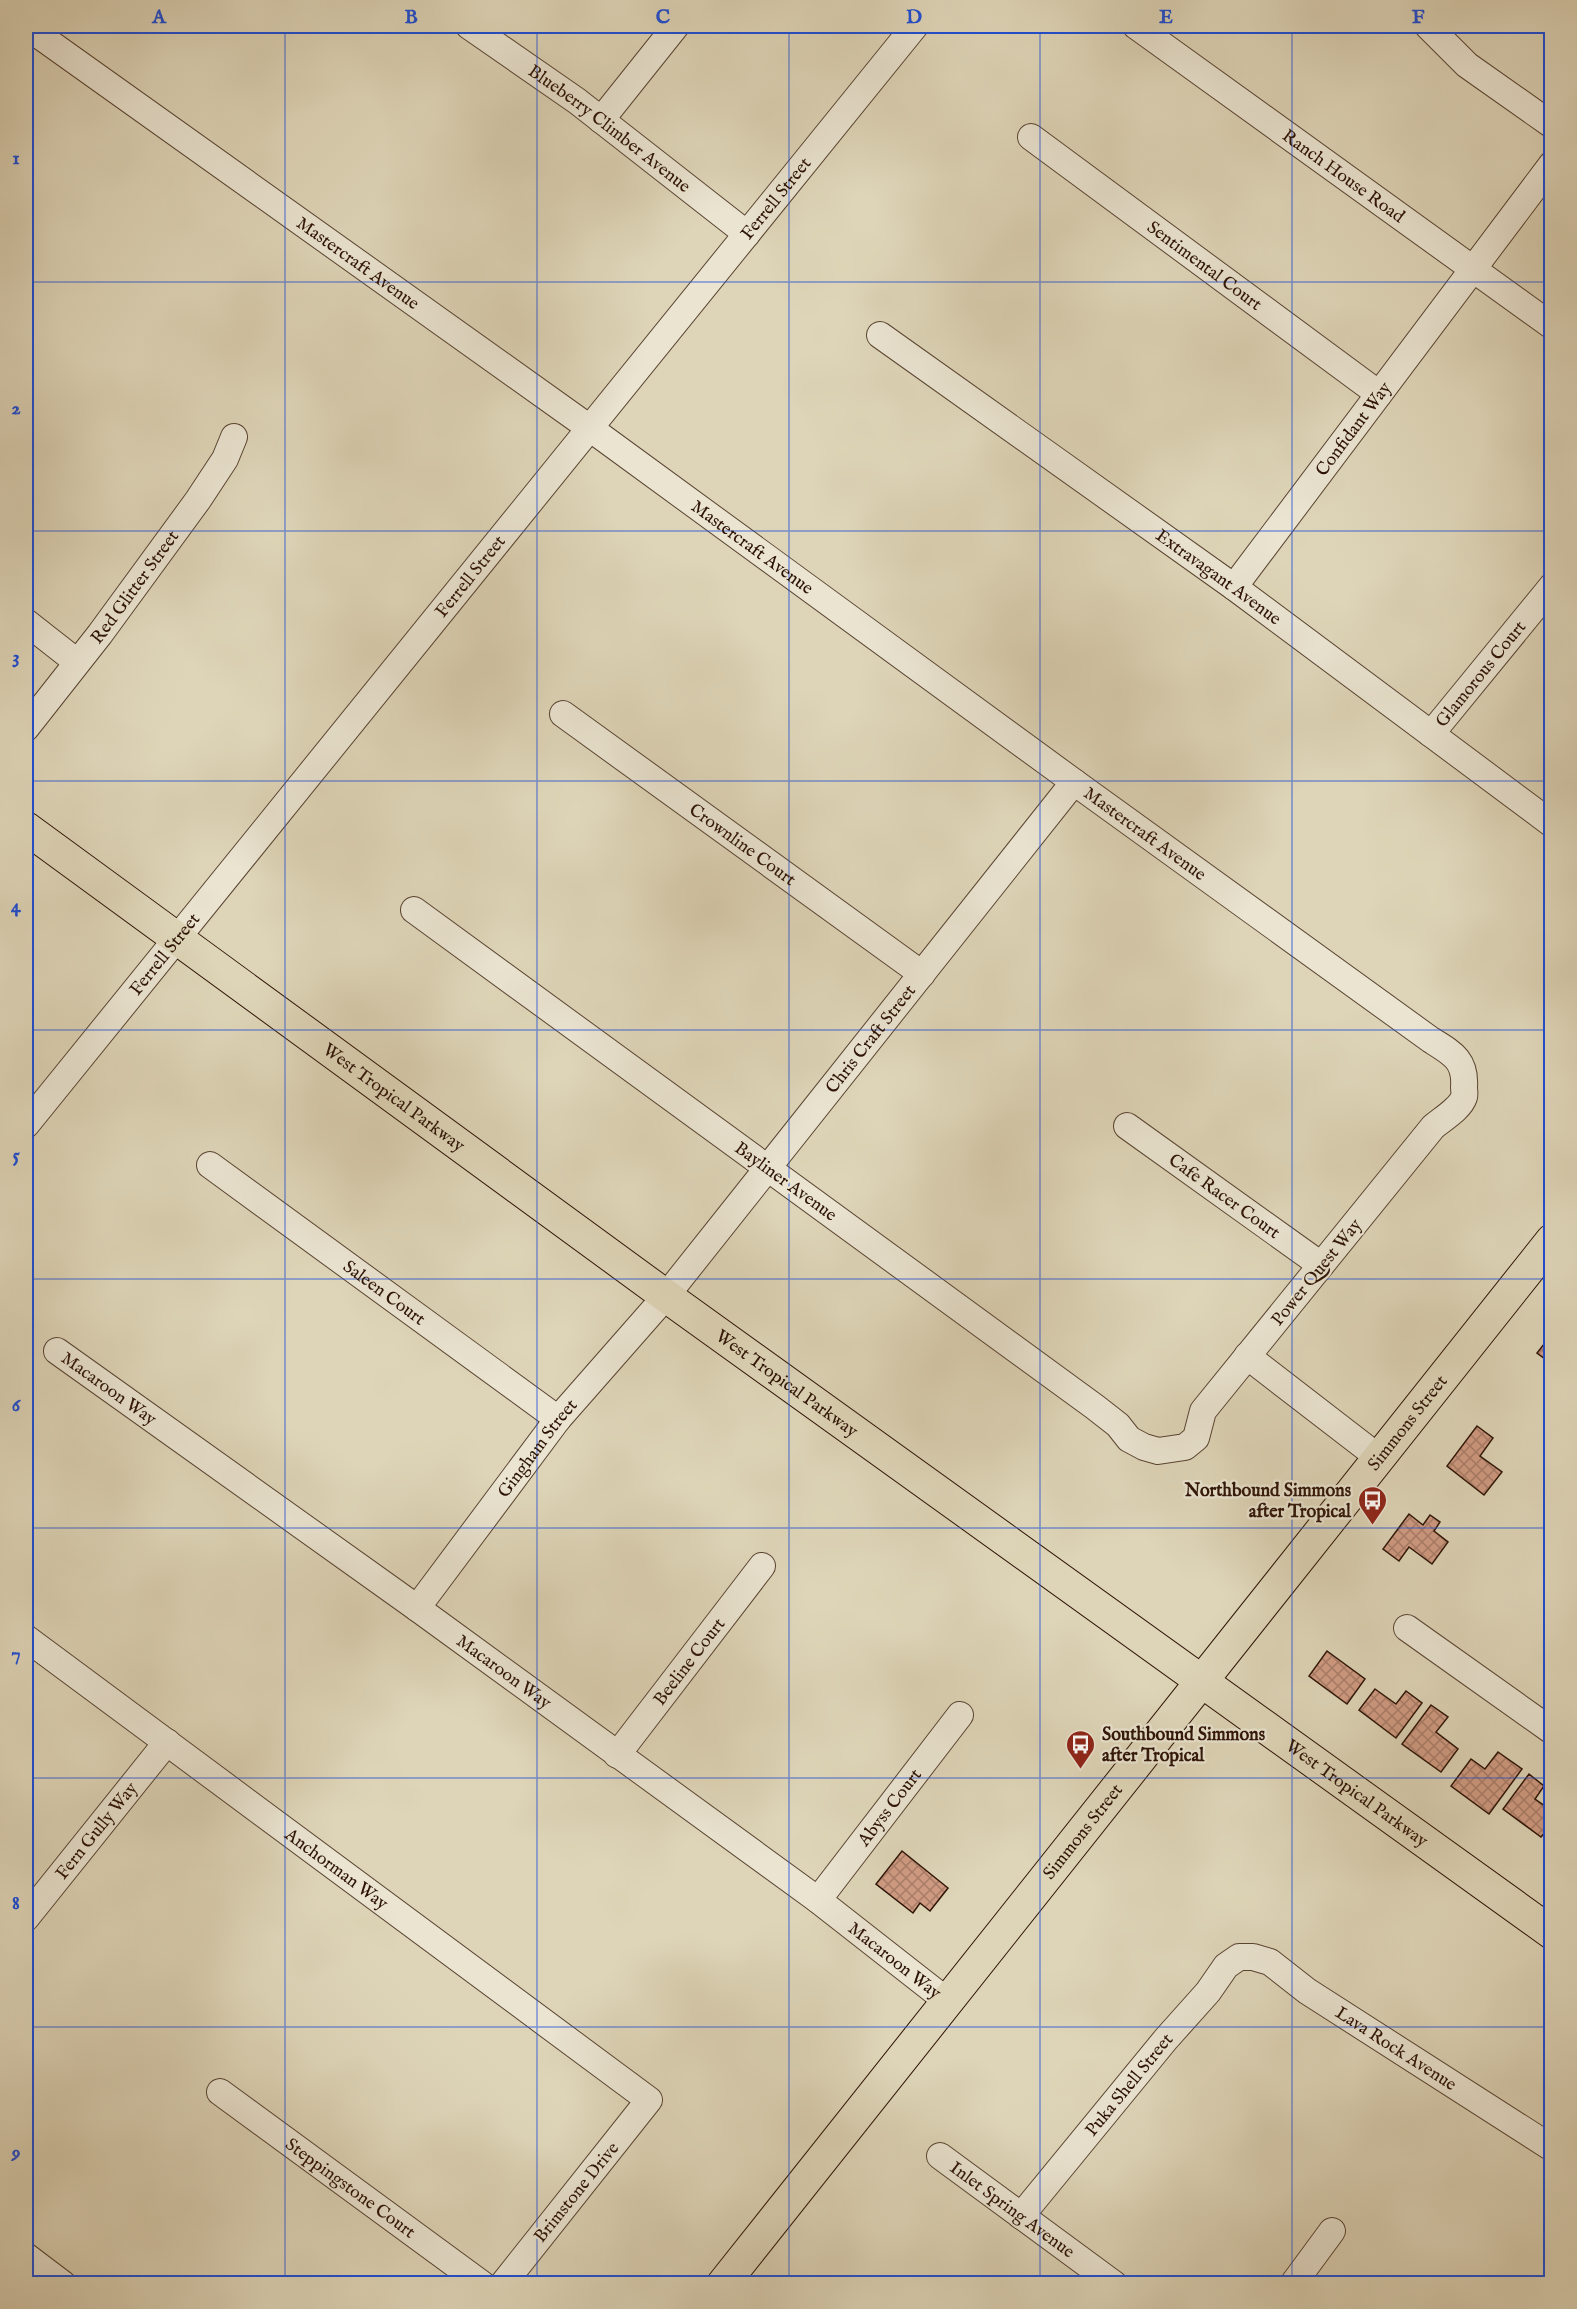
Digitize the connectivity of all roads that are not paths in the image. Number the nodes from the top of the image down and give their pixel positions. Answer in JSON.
{"nodes":[{"id":1,"x":26,"y":26,"type":"edge"},
{"id":2,"x":469,"y":26,"type":"edge"},
{"id":3,"x":676,"y":26,"type":"edge"},
{"id":4,"x":915,"y":26,"type":"edge"},
{"id":5,"x":1136,"y":26,"type":"edge"},
{"id":6,"x":1433,"y":27,"type":"edge"},
{"id":7,"x":600,"y":120,"type":"junction"},
{"id":8,"x":1551,"y":125,"type":"edge"},
{"id":9,"x":1031,"y":137,"type":"dead end"},
{"id":10,"x":1551,"y":164,"type":"edge"},
{"id":11,"x":747,"y":234,"type":"junction"},
{"id":12,"x":1472,"y":270,"type":"junction"},
{"id":13,"x":1551,"y":326,"type":"edge"},
{"id":14,"x":880,"y":336,"type":"dead end"},
{"id":15,"x":1379,"y":394,"type":"junction"},
{"id":16,"x":591,"y":429,"type":"junction"},
{"id":17,"x":234,"y":437,"type":"dead end"},
{"id":18,"x":1551,"y":586,"type":"edge"},
{"id":19,"x":1234,"y":587,"type":"junction"},
{"id":20,"x":26,"y":622,"type":"edge"},
{"id":21,"x":77,"y":662,"type":"junction"},
{"id":22,"x":563,"y":714,"type":"dead end"},
{"id":23,"x":26,"y":728,"type":"edge"},
{"id":24,"x":1431,"y":734,"type":"junction"},
{"id":25,"x":1074,"y":782,"type":"junction"},
{"id":26,"x":1551,"y":824,"type":"edge"},
{"id":27,"x":26,"y":828,"type":"edge"},
{"id":28,"x":414,"y":910,"type":"dead end"},
{"id":29,"x":176,"y":937,"type":"junction"},
{"id":30,"x":922,"y":974,"type":"junction"},
{"id":31,"x":1465,"y":1078,"type":"joint"},
{"id":32,"x":26,"y":1125,"type":"edge"},
{"id":33,"x":1127,"y":1126,"type":"dead end"},
{"id":34,"x":210,"y":1165,"type":"dead end"},
{"id":35,"x":769,"y":1169,"type":"junction"},
{"id":36,"x":1551,"y":1240,"type":"edge"},
{"id":37,"x":1321,"y":1265,"type":"junction"},
{"id":38,"x":666,"y":1296,"type":"junction"},
{"id":39,"x":57,"y":1351,"type":"dead end"},
{"id":40,"x":1247,"y":1356,"type":"junction"},
{"id":41,"x":558,"y":1419,"type":"junction"},
{"id":42,"x":1158,"y":1451,"type":"joint"},
{"id":43,"x":1378,"y":1456,"type":"junction"},
{"id":44,"x":762,"y":1566,"type":"dead end"},
{"id":45,"x":417,"y":1608,"type":"junction"},
{"id":46,"x":1407,"y":1628,"type":"dead end"},
{"id":47,"x":26,"y":1638,"type":"edge"},
{"id":48,"x":1202,"y":1681,"type":"junction"},
{"id":49,"x":960,"y":1715,"type":"dead end"},
{"id":50,"x":1551,"y":1731,"type":"edge"},
{"id":51,"x":167,"y":1742,"type":"junction"},
{"id":52,"x":617,"y":1755,"type":"junction"},
{"id":53,"x":818,"y":1900,"type":"junction"},
{"id":54,"x":26,"y":1918,"type":"edge"},
{"id":55,"x":1551,"y":1933,"type":"edge"},
{"id":56,"x":1239,"y":1957,"type":"joint"},
{"id":57,"x":947,"y":2001,"type":"junction"},
{"id":58,"x":220,"y":2092,"type":"dead end"},
{"id":59,"x":649,"y":2100,"type":"joint"},
{"id":60,"x":1551,"y":2148,"type":"edge"},
{"id":61,"x":940,"y":2156,"type":"dead end"},
{"id":62,"x":1022,"y":2216,"type":"junction"},
{"id":63,"x":1332,"y":2230,"type":"dead end"},
{"id":64,"x":26,"y":2256,"type":"edge"},
{"id":65,"x":63,"y":2283,"type":"edge"},
{"id":66,"x":482,"y":2283,"type":"edge"},
{"id":67,"x":503,"y":2283,"type":"edge"},
{"id":68,"x":723,"y":2283,"type":"edge"},
{"id":69,"x":1114,"y":2283,"type":"edge"},
{"id":70,"x":1293,"y":2283,"type":"edge"}],
"edges":[{"from":1,"to":16,"type":"street","name":"Mastercraft Avenue"},
{"from":2,"to":7,"type":"street","name":"Blueberry Climber Avenue"},
{"from":3,"to":7,"type":"street"},
{"from":4,"to":11,"type":"street","name":"Ferrell Street"},
{"from":5,"to":12,"type":"street","name":"Ranch House Road"},
{"from":6,"to":8,"type":"street"},
{"from":7,"to":11,"type":"street","name":"Blueberry Climber Avenue"},
{"from":9,"to":15,"type":"street","name":"Sentimental Court"},
{"from":10,"to":12,"type":"street","name":"Confidant Way"},
{"from":11,"to":16,"type":"street","name":"Ferrell Street"},
{"from":12,"to":13,"type":"street","name":"Ranch House Road"},
{"from":12,"to":15,"type":"street","name":"Confidant Way"},
{"from":14,"to":19,"type":"street","name":"Extravagant Avenue"},
{"from":15,"to":19,"type":"street","name":"Confidant Way"},
{"from":16,"to":25,"type":"street","name":"Mastercraft Avenue"},
{"from":16,"to":29,"type":"street","name":"Ferrell Street"},
{"from":17,"to":21,"type":"street","name":"Red Glitter Street"},
{"from":18,"to":24,"type":"street","name":"Glamorous Court"},
{"from":19,"to":24,"type":"street","name":"Extravagant Avenue"},
{"from":20,"to":21,"type":"street"},
{"from":21,"to":23,"type":"street","name":"Red Glitter Street"},
{"from":22,"to":30,"type":"street","name":"Crownline Court"},
{"from":24,"to":26,"type":"street","name":"Extravagant Avenue"},
{"from":25,"to":30,"type":"street","name":"Chris Craft Street"},
{"from":25,"to":31,"type":"street","name":"Mastercraft Avenue"},
{"from":27,"to":29,"type":"main road","name":"West Tropical Parkway"},
{"from":28,"to":35,"type":"street","name":"Bayliner Avenue"},
{"from":29,"to":32,"type":"street","name":"Ferrell Street"},
{"from":29,"to":38,"type":"main road","name":"West Tropical Parkway"},
{"from":30,"to":35,"type":"street","name":"Chris Craft Street"},
{"from":31,"to":37,"type":"street","name":"Power Quest Way"},
{"from":33,"to":37,"type":"street","name":"Cafe Racer Court"},
{"from":34,"to":41,"type":"street","name":"Saleen Court"},
{"from":35,"to":38,"type":"street","name":"Chris Craft Street"},
{"from":35,"to":42,"type":"street","name":"Bayliner Avenue"},
{"from":36,"to":43,"type":"main road","name":"Simmons Street"},
{"from":37,"to":40,"type":"street","name":"Power Quest Way"},
{"from":38,"to":41,"type":"street","name":"Gingham Street"},
{"from":38,"to":48,"type":"main road","name":"West Tropical Parkway"},
{"from":39,"to":45,"type":"street","name":"Macaroon Way"},
{"from":40,"to":42,"type":"street","name":"Power Quest Way"},
{"from":40,"to":43,"type":"street"},
{"from":41,"to":45,"type":"street","name":"Gingham Street"},
{"from":43,"to":48,"type":"main road","name":"Simmons Street"},
{"from":44,"to":52,"type":"street","name":"Beeline Court"},
{"from":45,"to":52,"type":"street","name":"Macaroon Way"},
{"from":46,"to":50,"type":"street"},
{"from":47,"to":51,"type":"street","name":"Anchorman Way"},
{"from":48,"to":55,"type":"main road","name":"West Tropical Parkway"},
{"from":48,"to":57,"type":"main road","name":"Simmons Street"},
{"from":49,"to":53,"type":"street","name":"Abyss Court"},
{"from":51,"to":54,"type":"street","name":"Fern Gully Way"},
{"from":51,"to":59,"type":"street","name":"Anchorman Way"},
{"from":52,"to":53,"type":"street","name":"Macaroon Way"},
{"from":53,"to":57,"type":"street","name":"Macaroon Way"},
{"from":56,"to":60,"type":"street","name":"Lava Rock Avenue"},
{"from":56,"to":62,"type":"street","name":"Puka Shell Street"},
{"from":57,"to":68,"type":"main road","name":"Simmons Street"},
{"from":58,"to":66,"type":"street","name":"Steppingstone Court"},
{"from":59,"to":67,"type":"street","name":"Brimstone Drive"},
{"from":61,"to":62,"type":"street","name":"Inlet Spring Avenue"},
{"from":62,"to":69,"type":"street","name":"Inlet Spring Avenue"},
{"from":63,"to":70,"type":"street"},
{"from":64,"to":65,"type":"street"}]}
